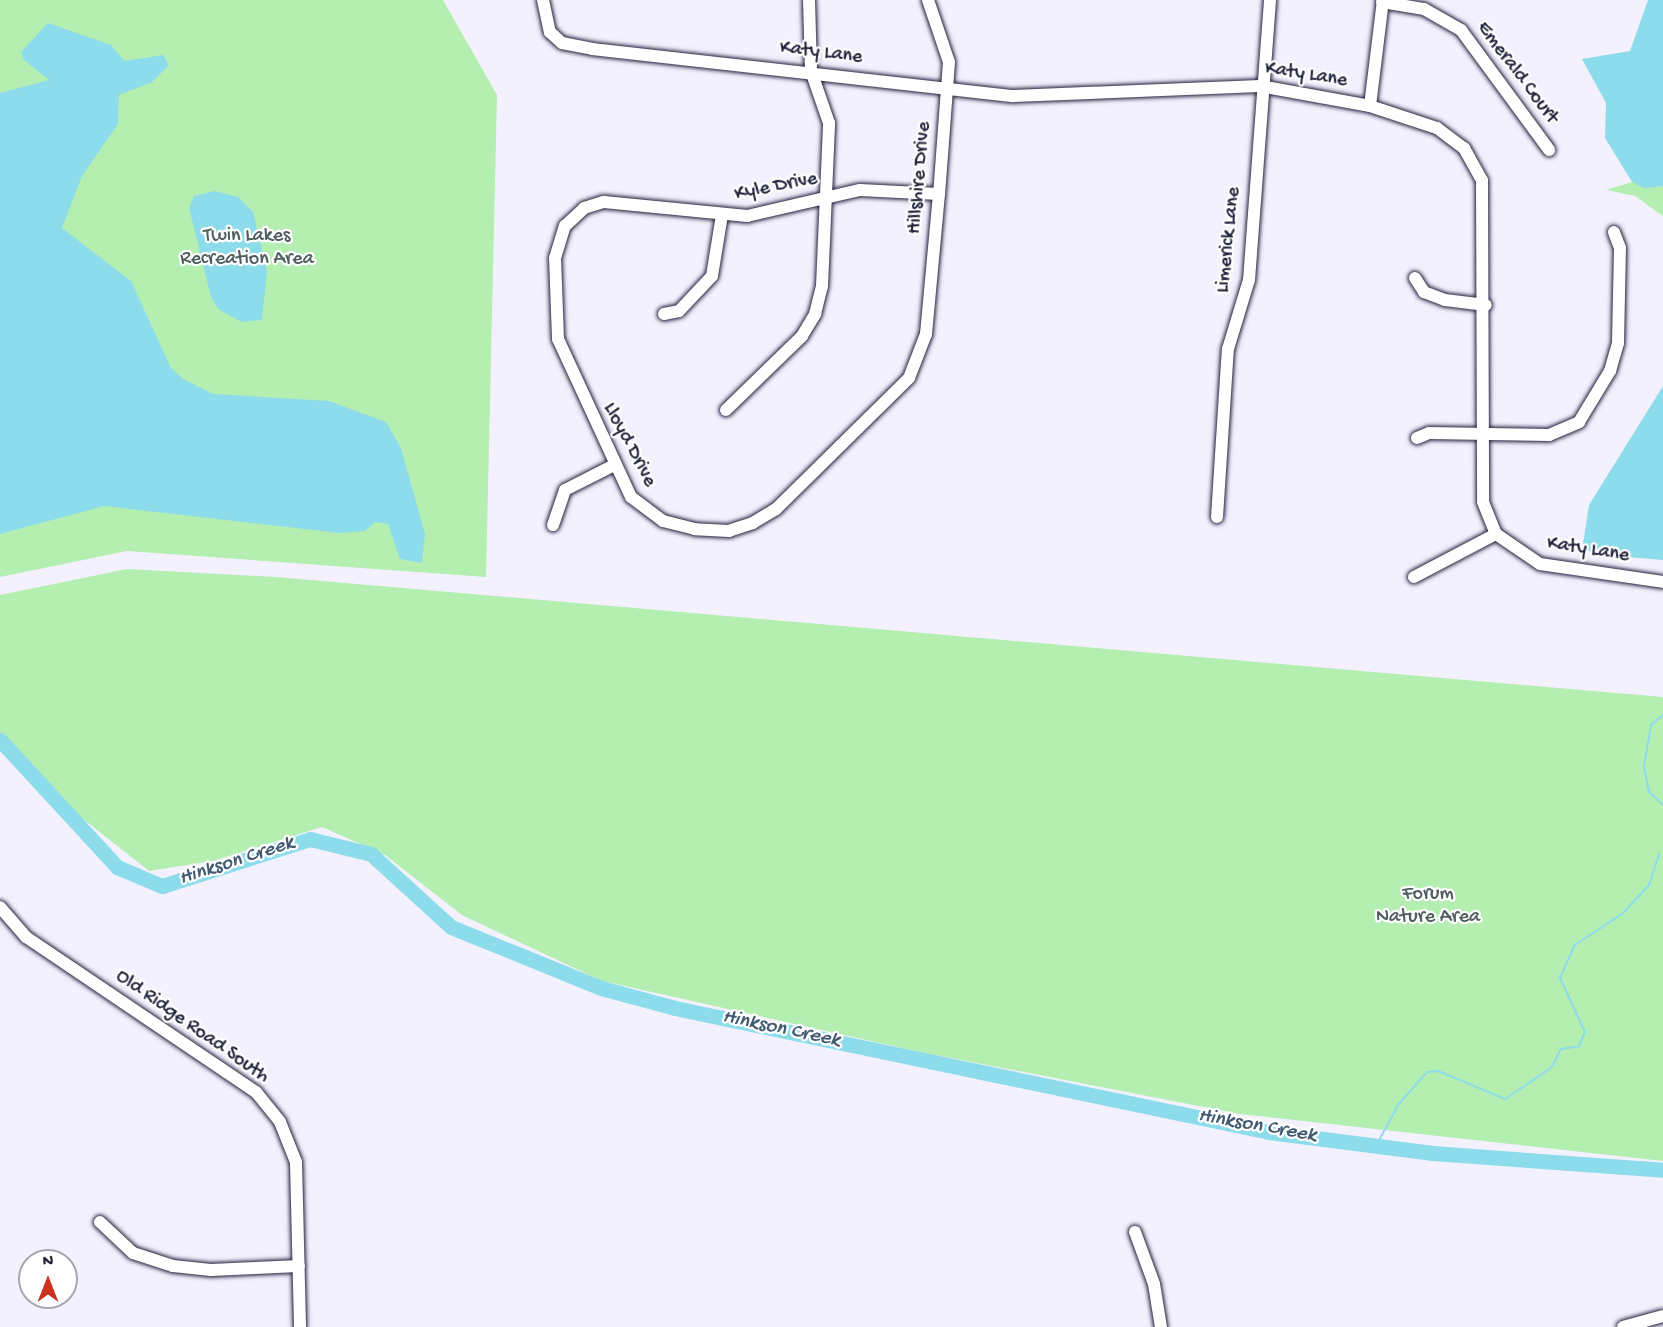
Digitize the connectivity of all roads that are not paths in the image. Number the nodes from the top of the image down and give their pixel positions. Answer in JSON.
{"nodes":[{"id":1,"x":543,"y":0,"type":"edge"},
{"id":2,"x":809,"y":0,"type":"edge"},
{"id":3,"x":928,"y":0,"type":"edge"},
{"id":4,"x":1270,"y":0,"type":"edge"},
{"id":5,"x":1382,"y":1,"type":"edge"},
{"id":6,"x":811,"y":71,"type":"junction"},
{"id":7,"x":1260,"y":86,"type":"junction"},
{"id":8,"x":947,"y":89,"type":"junction"},
{"id":9,"x":1370,"y":105,"type":"junction"},
{"id":10,"x":1549,"y":150,"type":"dead end"},
{"id":11,"x":939,"y":194,"type":"junction"},
{"id":12,"x":826,"y":197,"type":"junction"},
{"id":13,"x":584,"y":208,"type":"joint"},
{"id":14,"x":722,"y":215,"type":"junction"},
{"id":15,"x":1614,"y":232,"type":"dead end"},
{"id":16,"x":1415,"y":278,"type":"dead end"},
{"id":17,"x":1486,"y":304,"type":"junction"},
{"id":18,"x":664,"y":314,"type":"dead end"},
{"id":19,"x":918,"y":362,"type":"joint"},
{"id":20,"x":726,"y":410,"type":"dead end"},
{"id":21,"x":1484,"y":435,"type":"junction"},
{"id":22,"x":1417,"y":438,"type":"dead end"},
{"id":23,"x":614,"y":465,"type":"junction"},
{"id":24,"x":1217,"y":517,"type":"dead end"},
{"id":25,"x":554,"y":525,"type":"dead end"},
{"id":26,"x":1496,"y":534,"type":"junction"},
{"id":27,"x":1414,"y":577,"type":"dead end"},
{"id":28,"x":1663,"y":582,"type":"edge"},
{"id":29,"x":0,"y":906,"type":"edge"},
{"id":30,"x":100,"y":1222,"type":"dead end"},
{"id":31,"x":1135,"y":1232,"type":"dead end"},
{"id":32,"x":299,"y":1266,"type":"junction"},
{"id":33,"x":1663,"y":1316,"type":"edge"},
{"id":34,"x":300,"y":1327,"type":"edge"},
{"id":35,"x":1161,"y":1327,"type":"edge"},
{"id":36,"x":1623,"y":1327,"type":"edge"}],
"edges":[{"from":1,"to":6,"type":"street","name":"Katy Lane"},
{"from":2,"to":6,"type":"street"},
{"from":3,"to":8,"type":"street","name":"Hillshire Drive"},
{"from":4,"to":7,"type":"street","name":"Limerick Lane"},
{"from":5,"to":9,"type":"street"},
{"from":5,"to":10,"type":"street","name":"Emerald Court"},
{"from":6,"to":8,"type":"street","name":"Katy Lane"},
{"from":6,"to":12,"type":"street"},
{"from":7,"to":8,"type":"street","name":"Katy Lane"},
{"from":7,"to":9,"type":"street","name":"Katy Lane"},
{"from":7,"to":24,"type":"street","name":"Limerick Lane"},
{"from":8,"to":11,"type":"street","name":"Hillshire Drive"},
{"from":9,"to":17,"type":"street","name":"Katy Lane"},
{"from":11,"to":12,"type":"street","name":"Kyle Drive"},
{"from":11,"to":19,"type":"street","name":"Hillshire Drive"},
{"from":12,"to":14,"type":"street","name":"Kyle Drive"},
{"from":12,"to":20,"type":"street"},
{"from":13,"to":14,"type":"street","name":"Kyle Drive"},
{"from":13,"to":23,"type":"street","name":"Lloyd Drive"},
{"from":14,"to":18,"type":"street"},
{"from":15,"to":21,"type":"street"},
{"from":16,"to":17,"type":"street"},
{"from":17,"to":21,"type":"street","name":"Katy Lane"},
{"from":19,"to":23,"type":"street","name":"Lloyd Drive"},
{"from":21,"to":22,"type":"street"},
{"from":21,"to":26,"type":"street","name":"Katy Lane"},
{"from":23,"to":25,"type":"street"},
{"from":26,"to":27,"type":"street"},
{"from":26,"to":28,"type":"street","name":"Katy Lane"},
{"from":29,"to":32,"type":"street","name":"Old Ridge Road South"},
{"from":30,"to":32,"type":"street"},
{"from":31,"to":35,"type":"street"},
{"from":32,"to":34,"type":"street","name":"Old Ridge Road South"},
{"from":33,"to":36,"type":"street"}]}
